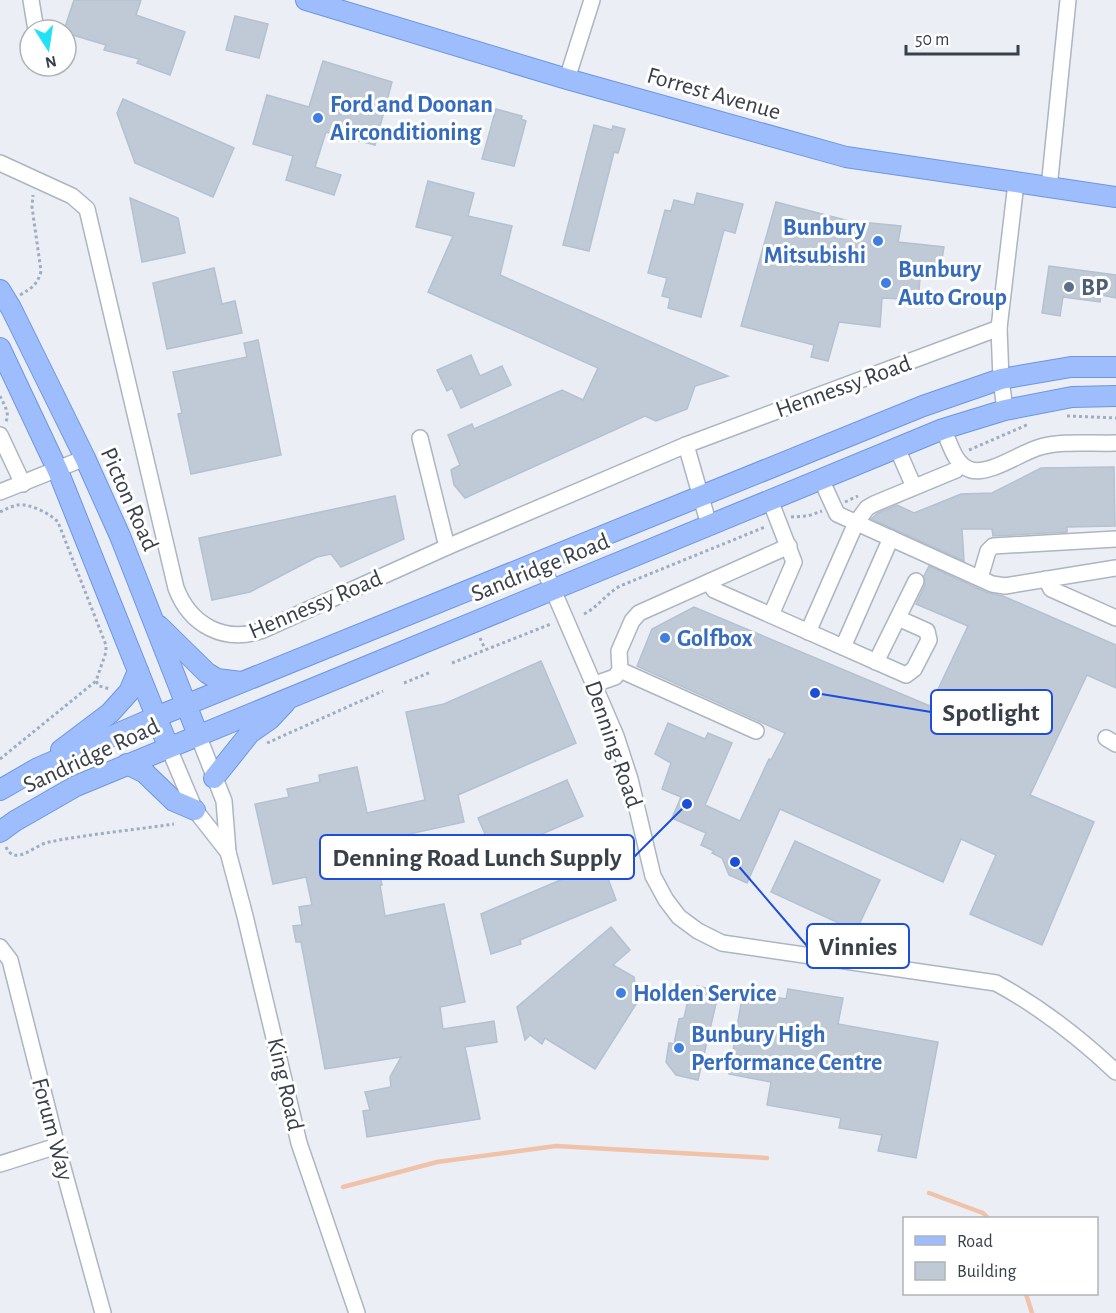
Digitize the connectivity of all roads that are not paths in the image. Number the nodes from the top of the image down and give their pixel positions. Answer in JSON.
{"nodes":[{"id":1,"x":31,"y":0,"type":"edge"},
{"id":2,"x":306,"y":0,"type":"edge"},
{"id":3,"x":592,"y":0,"type":"edge"},
{"id":4,"x":1068,"y":0,"type":"edge"},
{"id":5,"x":34,"y":18,"type":"edge"},
{"id":6,"x":567,"y":79,"type":"junction"},
{"id":7,"x":0,"y":164,"type":"edge"},
{"id":8,"x":1016,"y":183,"type":"junction"},
{"id":9,"x":1049,"y":188,"type":"junction"},
{"id":10,"x":1116,"y":197,"type":"edge"},
{"id":11,"x":9,"y":293,"type":"edge"},
{"id":12,"x":999,"y":328,"type":"junction"},
{"id":13,"x":0,"y":348,"type":"edge"},
{"id":14,"x":1116,"y":367,"type":"edge"},
{"id":15,"x":1001,"y":379,"type":"junction"},
{"id":16,"x":1116,"y":396,"type":"edge"},
{"id":17,"x":1005,"y":410,"type":"junction"},
{"id":18,"x":3,"y":429,"type":"edge"},
{"id":19,"x":944,"y":429,"type":"junction"},
{"id":20,"x":420,"y":438,"type":"dead end"},
{"id":21,"x":1116,"y":443,"type":"edge"},
{"id":22,"x":686,"y":445,"type":"junction"},
{"id":23,"x":897,"y":447,"type":"junction"},
{"id":24,"x":85,"y":458,"type":"junction"},
{"id":25,"x":962,"y":458,"type":"junction"},
{"id":26,"x":58,"y":471,"type":"junction"},
{"id":27,"x":821,"y":479,"type":"junction"},
{"id":28,"x":23,"y":484,"type":"junction"},
{"id":29,"x":914,"y":487,"type":"junction"},
{"id":30,"x":0,"y":492,"type":"edge"},
{"id":31,"x":700,"y":496,"type":"junction"},
{"id":32,"x":770,"y":500,"type":"junction"},
{"id":33,"x":856,"y":523,"type":"junction"},
{"id":34,"x":709,"y":525,"type":"junction"},
{"id":35,"x":891,"y":538,"type":"junction"},
{"id":36,"x":1116,"y":539,"type":"edge"},
{"id":37,"x":789,"y":546,"type":"junction"},
{"id":38,"x":447,"y":547,"type":"junction"},
{"id":39,"x":541,"y":562,"type":"junction"},
{"id":40,"x":1115,"y":571,"type":"edge"},
{"id":41,"x":980,"y":578,"type":"junction"},
{"id":42,"x":1046,"y":579,"type":"junction"},
{"id":43,"x":916,"y":580,"type":"dead end"},
{"id":44,"x":709,"y":582,"type":"junction"},
{"id":45,"x":554,"y":590,"type":"junction"},
{"id":46,"x":771,"y":615,"type":"junction"},
{"id":47,"x":898,"y":618,"type":"junction"},
{"id":48,"x":1116,"y":618,"type":"edge"},
{"id":49,"x":153,"y":620,"type":"junction"},
{"id":50,"x":808,"y":632,"type":"junction"},
{"id":51,"x":843,"y":647,"type":"junction"},
{"id":52,"x":876,"y":662,"type":"junction"},
{"id":53,"x":620,"y":670,"type":"junction"},
{"id":54,"x":138,"y":671,"type":"junction"},
{"id":55,"x":242,"y":682,"type":"junction"},
{"id":56,"x":595,"y":684,"type":"junction"},
{"id":57,"x":290,"y":697,"type":"junction"},
{"id":58,"x":186,"y":705,"type":"junction"},
{"id":59,"x":156,"y":717,"type":"junction"},
{"id":60,"x":756,"y":731,"type":"dead end"},
{"id":61,"x":198,"y":735,"type":"junction"},
{"id":62,"x":168,"y":746,"type":"junction"},
{"id":63,"x":127,"y":764,"type":"junction"},
{"id":64,"x":38,"y":768,"type":"junction"},
{"id":65,"x":214,"y":778,"type":"junction"},
{"id":66,"x":0,"y":790,"type":"edge"},
{"id":67,"x":195,"y":810,"type":"junction"},
{"id":68,"x":2,"y":837,"type":"edge"},
{"id":69,"x":228,"y":852,"type":"junction"},
{"id":70,"x":0,"y":946,"type":"edge"},
{"id":71,"x":1116,"y":1072,"type":"edge"},
{"id":72,"x":57,"y":1146,"type":"junction"},
{"id":73,"x":0,"y":1164,"type":"edge"},
{"id":74,"x":103,"y":1313,"type":"edge"},
{"id":75,"x":357,"y":1313,"type":"edge"}],
"edges":[{"from":1,"to":5,"type":"street"},
{"from":2,"to":6,"type":"main road","name":"Forrest Avenue"},
{"from":3,"to":6,"type":"street"},
{"from":4,"to":9,"type":"street"},
{"from":6,"to":8,"type":"main road","name":"Forrest Avenue"},
{"from":7,"to":38,"type":"street","name":"Hennessy Road"},
{"from":8,"to":9,"type":"main road","name":"Forrest Avenue"},
{"from":8,"to":12,"type":"street"},
{"from":9,"to":10,"type":"main road","name":"Forrest Avenue"},
{"from":11,"to":24,"type":"main road","name":"Picton Road"},
{"from":12,"to":15,"type":"street"},
{"from":12,"to":22,"type":"street","name":"Hennessy Road"},
{"from":13,"to":26,"type":"main road"},
{"from":14,"to":15,"type":"main road","name":"Sandridge Road"},
{"from":15,"to":17,"type":"street"},
{"from":15,"to":31,"type":"main road","name":"Sandridge Road"},
{"from":16,"to":17,"type":"main road","name":"Sandridge Road"},
{"from":17,"to":19,"type":"main road","name":"Sandridge Road"},
{"from":18,"to":28,"type":"street"},
{"from":19,"to":23,"type":"main road","name":"Sandridge Road"},
{"from":19,"to":25,"type":"street"},
{"from":20,"to":38,"type":"street"},
{"from":21,"to":25,"type":"street"},
{"from":22,"to":31,"type":"street"},
{"from":22,"to":38,"type":"street","name":"Hennessy Road"},
{"from":23,"to":27,"type":"main road","name":"Sandridge Road"},
{"from":23,"to":29,"type":"street"},
{"from":24,"to":26,"type":"street"},
{"from":24,"to":49,"type":"main road","name":"Picton Road"},
{"from":25,"to":29,"type":"street"},
{"from":26,"to":28,"type":"street"},
{"from":26,"to":54,"type":"main road"},
{"from":27,"to":32,"type":"main road","name":"Sandridge Road"},
{"from":27,"to":33,"type":"street"},
{"from":28,"to":30,"type":"street"},
{"from":29,"to":33,"type":"street"},
{"from":31,"to":34,"type":"street"},
{"from":31,"to":39,"type":"main road","name":"Sandridge Road"},
{"from":32,"to":34,"type":"main road","name":"Sandridge Road"},
{"from":32,"to":37,"type":"street"},
{"from":33,"to":35,"type":"street"},
{"from":33,"to":50,"type":"street"},
{"from":34,"to":45,"type":"main road","name":"Sandridge Road"},
{"from":35,"to":41,"type":"street"},
{"from":35,"to":51,"type":"street"},
{"from":36,"to":41,"type":"street"},
{"from":37,"to":44,"type":"street"},
{"from":37,"to":46,"type":"street"},
{"from":39,"to":45,"type":"street","name":"Denning Road"},
{"from":39,"to":55,"type":"main road","name":"Sandridge Road"},
{"from":40,"to":42,"type":"street"},
{"from":41,"to":42,"type":"street"},
{"from":42,"to":48,"type":"street"},
{"from":43,"to":47,"type":"street"},
{"from":44,"to":46,"type":"street"},
{"from":44,"to":53,"type":"street"},
{"from":45,"to":56,"type":"street","name":"Denning Road"},
{"from":45,"to":57,"type":"main road","name":"Sandridge Road"},
{"from":46,"to":50,"type":"street"},
{"from":47,"to":52,"type":"street"},
{"from":47,"to":52,"type":"street"},
{"from":49,"to":55,"type":"main road"},
{"from":49,"to":58,"type":"main road","name":"Picton Road"},
{"from":50,"to":51,"type":"street"},
{"from":51,"to":52,"type":"street"},
{"from":53,"to":56,"type":"street"},
{"from":53,"to":60,"type":"street"},
{"from":54,"to":59,"type":"main road"},
{"from":54,"to":64,"type":"main road"},
{"from":55,"to":58,"type":"main road","name":"Sandridge Road"},
{"from":56,"to":71,"type":"street","name":"Denning Road"},
{"from":57,"to":61,"type":"main road","name":"Sandridge Road"},
{"from":57,"to":65,"type":"main road"},
{"from":58,"to":59,"type":"main road","name":"Sandridge Road"},
{"from":58,"to":61,"type":"main road","name":"Picton Road"},
{"from":59,"to":62,"type":"main road"},
{"from":59,"to":64,"type":"main road","name":"Sandridge Road"},
{"from":61,"to":62,"type":"main road","name":"Sandridge Road"},
{"from":61,"to":65,"type":"street","name":"King Road"},
{"from":62,"to":63,"type":"main road","name":"Sandridge Road"},
{"from":62,"to":67,"type":"street","name":"King Road"},
{"from":63,"to":67,"type":"main road"},
{"from":63,"to":68,"type":"main road","name":"Sandridge Road"},
{"from":64,"to":66,"type":"main road","name":"Sandridge Road"},
{"from":65,"to":69,"type":"street","name":"King Road"},
{"from":67,"to":69,"type":"street","name":"King Road"},
{"from":69,"to":75,"type":"street","name":"King Road"},
{"from":70,"to":72,"type":"street","name":"Forum Way"},
{"from":72,"to":73,"type":"street"},
{"from":72,"to":74,"type":"street","name":"Forum Way"}]}
